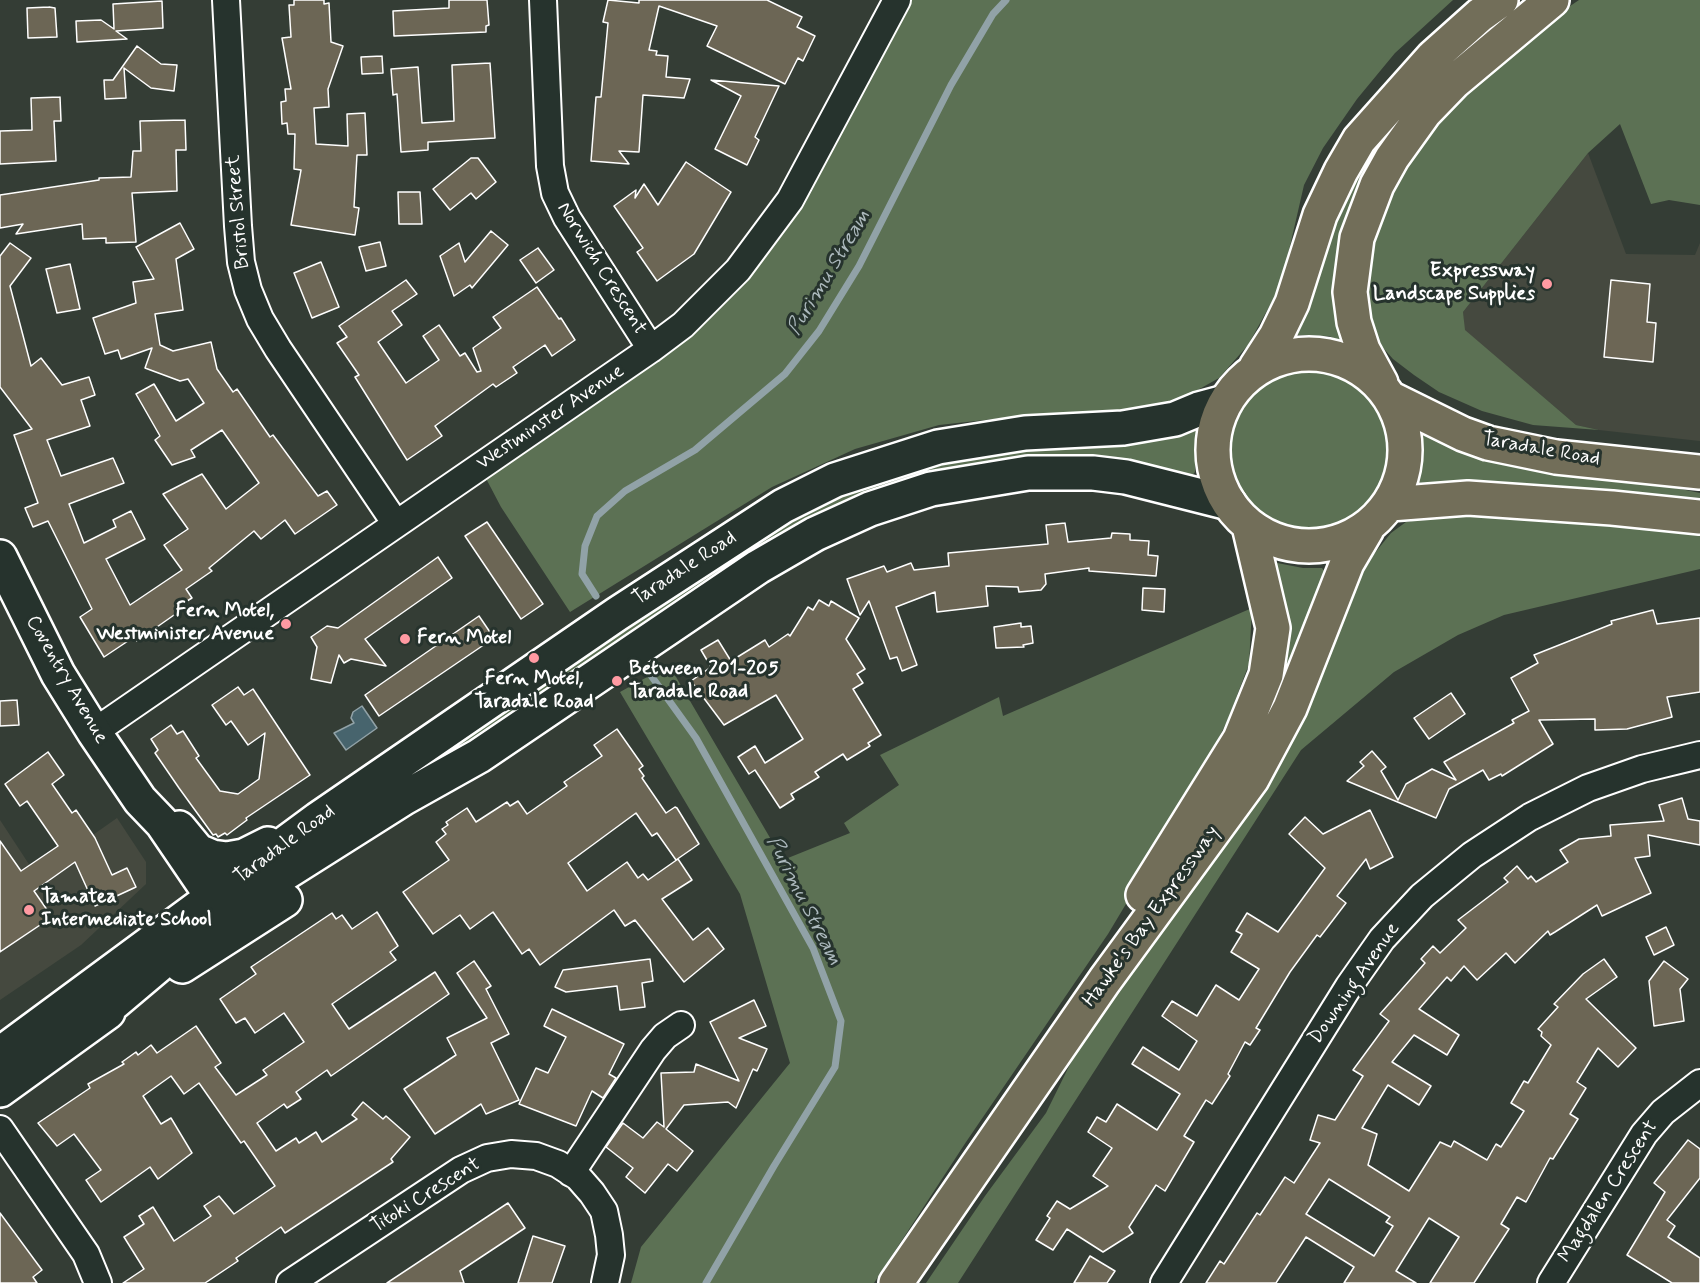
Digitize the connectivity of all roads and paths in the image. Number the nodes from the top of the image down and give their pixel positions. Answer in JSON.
{"nodes":[{"id":1,"x":226,"y":0,"type":"edge"},
{"id":2,"x":543,"y":0,"type":"edge"},
{"id":3,"x":560,"y":0,"type":"edge"},
{"id":4,"x":897,"y":0,"type":"edge"},
{"id":5,"x":1501,"y":0,"type":"edge"},
{"id":6,"x":1552,"y":0,"type":"edge"},
{"id":7,"x":546,"y":43,"type":"junction"},
{"id":8,"x":651,"y":349,"type":"junction"},
{"id":9,"x":1256,"y":367,"type":"junction"},
{"id":10,"x":1386,"y":392,"type":"junction"},
{"id":11,"x":1225,"y":402,"type":"junction"},
{"id":12,"x":1700,"y":472,"type":"edge"},
{"id":13,"x":1390,"y":504,"type":"junction"},
{"id":14,"x":1239,"y":515,"type":"junction"},
{"id":15,"x":1700,"y":517,"type":"edge"},
{"id":16,"x":396,"y":524,"type":"junction"},
{"id":17,"x":1367,"y":529,"type":"junction"},
{"id":18,"x":0,"y":557,"type":"edge"},
{"id":19,"x":94,"y":732,"type":"junction"},
{"id":20,"x":1700,"y":754,"type":"edge"},
{"id":21,"x":479,"y":756,"type":"junction"},
{"id":22,"x":118,"y":767,"type":"junction"},
{"id":23,"x":318,"y":819,"type":"junction"},
{"id":24,"x":209,"y":905,"type":"junction"},
{"id":25,"x":89,"y":1024,"type":"junction"},
{"id":26,"x":681,"y":1025,"type":"dead end"},
{"id":27,"x":0,"y":1054,"type":"edge"},
{"id":28,"x":1700,"y":1083,"type":"edge"},
{"id":29,"x":0,"y":1090,"type":"edge"},
{"id":30,"x":0,"y":1129,"type":"edge"},
{"id":31,"x":572,"y":1173,"type":"junction"},
{"id":32,"x":98,"y":1283,"type":"edge"},
{"id":33,"x":290,"y":1283,"type":"edge"},
{"id":34,"x":605,"y":1283,"type":"edge"},
{"id":35,"x":879,"y":1283,"type":"edge"},
{"id":36,"x":896,"y":1283,"type":"edge"},
{"id":37,"x":1164,"y":1283,"type":"edge"},
{"id":38,"x":1551,"y":1283,"type":"edge"}],
"edges":[{"from":1,"to":16,"type":"street","name":"Bristol Street"},
{"from":2,"to":7,"type":"street","name":"Norwich Crescent"},
{"from":3,"to":7,"type":"street","name":"Norwich Crescent"},
{"from":4,"to":8,"type":"street","name":"Westminster Avenue"},
{"from":5,"to":9,"type":"highway"},
{"from":6,"to":10,"type":"highway"},
{"from":7,"to":8,"type":"street","name":"Norwich Crescent"},
{"from":8,"to":16,"type":"street","name":"Westminster Avenue"},
{"from":9,"to":10,"type":"highway"},
{"from":9,"to":11,"type":"highway"},
{"from":10,"to":12,"type":"highway","name":"Taradale Road"},
{"from":10,"to":13,"type":"highway"},
{"from":11,"to":14,"type":"highway"},
{"from":11,"to":23,"type":"main road","name":"Taradale Road"},
{"from":13,"to":15,"type":"highway"},
{"from":13,"to":17,"type":"highway"},
{"from":14,"to":17,"type":"highway"},
{"from":14,"to":21,"type":"main road","name":"Taradale Road"},
{"from":14,"to":35,"type":"highway","name":"Hawke's Bay Expressway"},
{"from":16,"to":19,"type":"street","name":"Westminster Avenue"},
{"from":17,"to":36,"type":"highway","name":"Hawke's Bay Expressway"},
{"from":18,"to":19,"type":"main road","name":"Coventry Avenue"},
{"from":19,"to":22,"type":"main road","name":"Coventry Avenue"},
{"from":20,"to":37,"type":"street","name":"Downing Avenue"},
{"from":21,"to":24,"type":"main road","name":"Taradale Road"},
{"from":21,"to":25,"type":"main road","name":"Taradale Road"},
{"from":22,"to":23,"type":"main road"},
{"from":22,"to":24,"type":"main road","name":"Coventry Avenue"},
{"from":23,"to":24,"type":"main road","name":"Taradale Road"},
{"from":24,"to":25,"type":"main road","name":"Taradale Road"},
{"from":24,"to":27,"type":"main road","name":"Taradale Road"},
{"from":25,"to":29,"type":"main road","name":"Taradale Road"},
{"from":26,"to":31,"type":"street"},
{"from":28,"to":38,"type":"street","name":"Magdalen Crescent"},
{"from":30,"to":32,"type":"street"},
{"from":31,"to":33,"type":"street","name":"Titoki Crescent"},
{"from":31,"to":34,"type":"street","name":"Titoki Crescent"}]}
